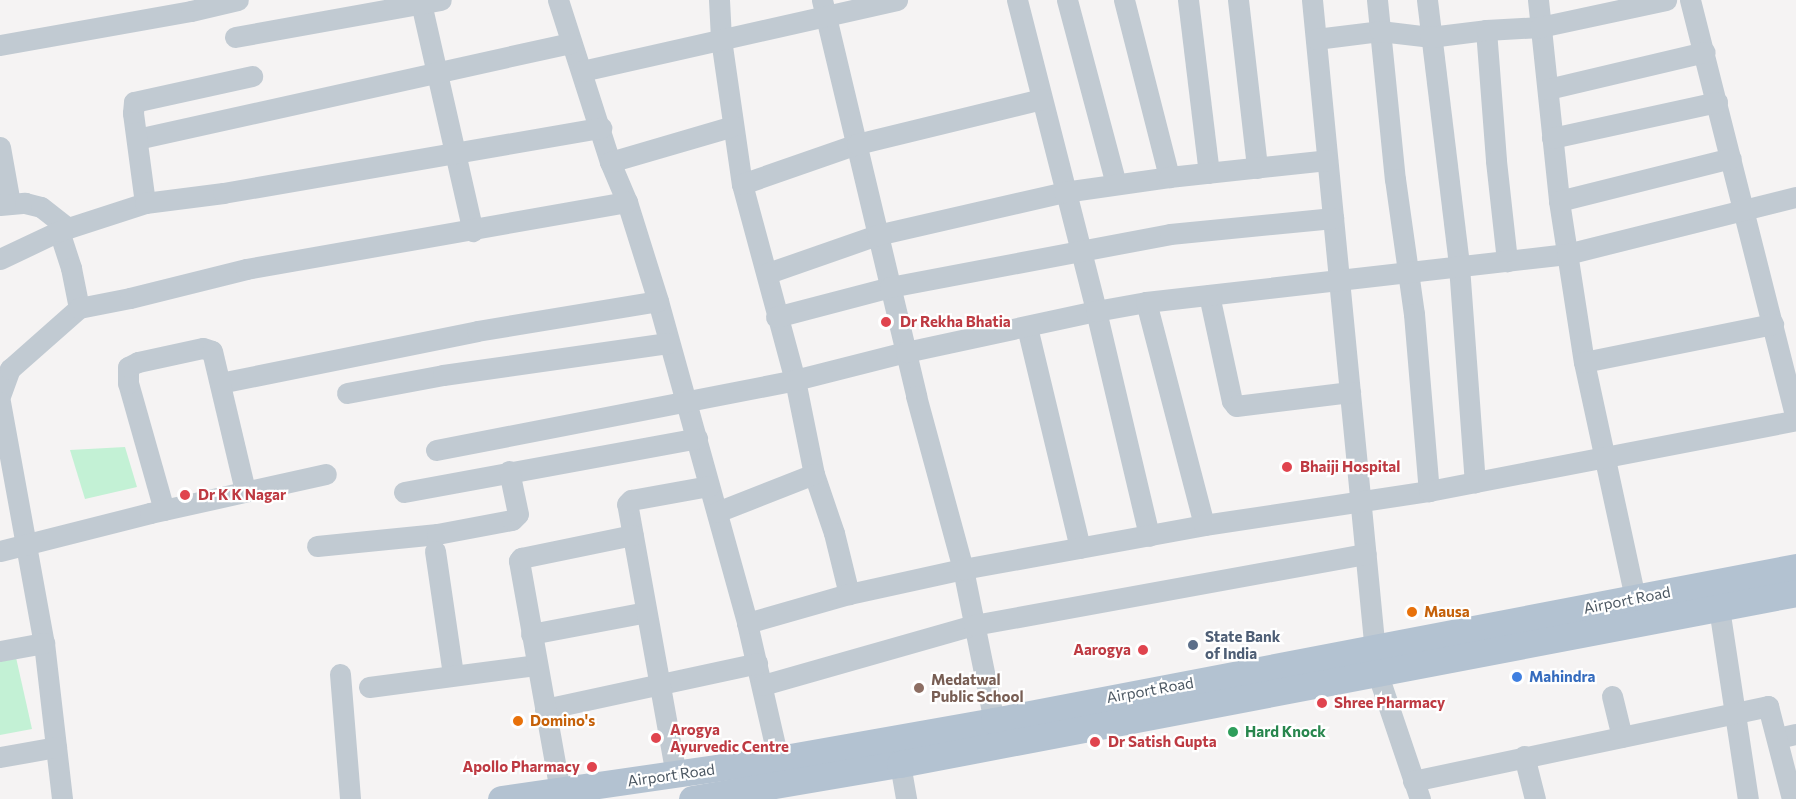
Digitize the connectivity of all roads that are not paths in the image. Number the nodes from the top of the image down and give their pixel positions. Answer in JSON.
{"nodes":[{"id":1,"x":238,"y":0,"type":"edge"},
{"id":2,"x":558,"y":0,"type":"edge"},
{"id":3,"x":719,"y":0,"type":"edge"},
{"id":4,"x":897,"y":0,"type":"edge"},
{"id":5,"x":1017,"y":0,"type":"edge"},
{"id":6,"x":1067,"y":0,"type":"edge"},
{"id":7,"x":1124,"y":0,"type":"edge"},
{"id":8,"x":1188,"y":0,"type":"edge"},
{"id":9,"x":1239,"y":0,"type":"edge"},
{"id":10,"x":1312,"y":0,"type":"edge"},
{"id":11,"x":1377,"y":0,"type":"edge"},
{"id":12,"x":1426,"y":0,"type":"edge"},
{"id":13,"x":1538,"y":0,"type":"edge"},
{"id":14,"x":1666,"y":0,"type":"edge"},
{"id":15,"x":1690,"y":0,"type":"edge"},
{"id":16,"x":431,"y":2,"type":"edge"},
{"id":17,"x":823,"y":9,"type":"edge"},
{"id":18,"x":1540,"y":27,"type":"junction"},
{"id":19,"x":1486,"y":30,"type":"junction"},
{"id":20,"x":1380,"y":31,"type":"junction"},
{"id":21,"x":235,"y":37,"type":"dead end"},
{"id":22,"x":1430,"y":37,"type":"junction"},
{"id":23,"x":720,"y":39,"type":"junction"},
{"id":24,"x":1316,"y":39,"type":"junction"},
{"id":25,"x":571,"y":43,"type":"junction"},
{"id":26,"x":0,"y":45,"type":"edge"},
{"id":27,"x":1705,"y":52,"type":"junction"},
{"id":28,"x":582,"y":70,"type":"junction"},
{"id":29,"x":438,"y":75,"type":"junction"},
{"id":30,"x":252,"y":76,"type":"dead end"},
{"id":31,"x":1548,"y":89,"type":"junction"},
{"id":32,"x":1041,"y":99,"type":"junction"},
{"id":33,"x":1717,"y":102,"type":"junction"},
{"id":34,"x":733,"y":126,"type":"junction"},
{"id":35,"x":601,"y":128,"type":"junction"},
{"id":36,"x":1552,"y":138,"type":"junction"},
{"id":37,"x":137,"y":139,"type":"junction"},
{"id":38,"x":857,"y":144,"type":"junction"},
{"id":39,"x":0,"y":147,"type":"edge"},
{"id":40,"x":456,"y":152,"type":"junction"},
{"id":41,"x":1731,"y":158,"type":"junction"},
{"id":42,"x":1327,"y":160,"type":"junction"},
{"id":43,"x":610,"y":162,"type":"junction"},
{"id":44,"x":1257,"y":168,"type":"junction"},
{"id":45,"x":1209,"y":173,"type":"junction"},
{"id":46,"x":1169,"y":177,"type":"junction"},
{"id":47,"x":742,"y":184,"type":"junction"},
{"id":48,"x":1116,"y":184,"type":"junction"},
{"id":49,"x":1064,"y":192,"type":"junction"},
{"id":50,"x":1796,"y":197,"type":"edge"},
{"id":51,"x":1560,"y":201,"type":"junction"},
{"id":52,"x":627,"y":202,"type":"junction"},
{"id":53,"x":145,"y":203,"type":"junction"},
{"id":54,"x":5,"y":204,"type":"edge"},
{"id":55,"x":1745,"y":209,"type":"junction"},
{"id":56,"x":1333,"y":218,"type":"junction"},
{"id":57,"x":63,"y":230,"type":"junction"},
{"id":58,"x":473,"y":231,"type":"junction"},
{"id":59,"x":877,"y":235,"type":"junction"},
{"id":60,"x":1079,"y":251,"type":"junction"},
{"id":61,"x":1567,"y":254,"type":"junction"},
{"id":62,"x":0,"y":259,"type":"edge"},
{"id":63,"x":1507,"y":261,"type":"junction"},
{"id":64,"x":1459,"y":266,"type":"junction"},
{"id":65,"x":1408,"y":271,"type":"junction"},
{"id":66,"x":768,"y":273,"type":"junction"},
{"id":67,"x":1340,"y":280,"type":"junction"},
{"id":68,"x":890,"y":287,"type":"junction"},
{"id":69,"x":1209,"y":295,"type":"junction"},
{"id":70,"x":658,"y":301,"type":"junction"},
{"id":71,"x":1146,"y":302,"type":"junction"},
{"id":72,"x":79,"y":308,"type":"junction"},
{"id":73,"x":1096,"y":311,"type":"junction"},
{"id":74,"x":776,"y":317,"type":"junction"},
{"id":75,"x":1773,"y":324,"type":"junction"},
{"id":76,"x":1028,"y":327,"type":"junction"},
{"id":77,"x":668,"y":343,"type":"junction"},
{"id":78,"x":906,"y":352,"type":"junction"},
{"id":79,"x":1584,"y":362,"type":"junction"},
{"id":80,"x":795,"y":380,"type":"junction"},
{"id":81,"x":220,"y":383,"type":"junction"},
{"id":82,"x":1350,"y":392,"type":"junction"},
{"id":83,"x":347,"y":393,"type":"dead end"},
{"id":84,"x":0,"y":396,"type":"edge"},
{"id":85,"x":686,"y":400,"type":"junction"},
{"id":86,"x":0,"y":402,"type":"edge"},
{"id":87,"x":1796,"y":419,"type":"edge"},
{"id":88,"x":697,"y":438,"type":"junction"},
{"id":89,"x":436,"y":450,"type":"dead end"},
{"id":90,"x":4,"y":452,"type":"edge"},
{"id":91,"x":1605,"y":456,"type":"junction"},
{"id":92,"x":509,"y":471,"type":"junction"},
{"id":93,"x":326,"y":474,"type":"dead end"},
{"id":94,"x":814,"y":474,"type":"junction"},
{"id":95,"x":1475,"y":482,"type":"junction"},
{"id":96,"x":709,"y":486,"type":"junction"},
{"id":97,"x":245,"y":491,"type":"junction"},
{"id":98,"x":404,"y":492,"type":"dead end"},
{"id":99,"x":1429,"y":492,"type":"junction"},
{"id":100,"x":1361,"y":501,"type":"junction"},
{"id":101,"x":164,"y":510,"type":"junction"},
{"id":102,"x":717,"y":512,"type":"junction"},
{"id":103,"x":1204,"y":525,"type":"junction"},
{"id":104,"x":633,"y":536,"type":"junction"},
{"id":105,"x":1149,"y":536,"type":"junction"},
{"id":106,"x":26,"y":544,"type":"junction"},
{"id":107,"x":317,"y":546,"type":"dead end"},
{"id":108,"x":1080,"y":548,"type":"junction"},
{"id":109,"x":0,"y":550,"type":"edge"},
{"id":110,"x":435,"y":551,"type":"dead end"},
{"id":111,"x":1366,"y":554,"type":"junction"},
{"id":112,"x":1796,"y":567,"type":"edge"},
{"id":113,"x":963,"y":569,"type":"junction"},
{"id":114,"x":1796,"y":593,"type":"edge"},
{"id":115,"x":849,"y":594,"type":"junction"},
{"id":116,"x":1635,"y":598,"type":"junction"},
{"id":117,"x":1719,"y":608,"type":"junction"},
{"id":118,"x":646,"y":612,"type":"junction"},
{"id":119,"x":747,"y":623,"type":"junction"},
{"id":120,"x":974,"y":625,"type":"junction"},
{"id":121,"x":531,"y":634,"type":"junction"},
{"id":122,"x":44,"y":643,"type":"junction"},
{"id":123,"x":0,"y":651,"type":"edge"},
{"id":124,"x":1376,"y":660,"type":"junction"},
{"id":125,"x":757,"y":663,"type":"junction"},
{"id":126,"x":536,"y":665,"type":"junction"},
{"id":127,"x":340,"y":674,"type":"dead end"},
{"id":128,"x":453,"y":674,"type":"junction"},
{"id":129,"x":763,"y":685,"type":"junction"},
{"id":130,"x":661,"y":686,"type":"junction"},
{"id":131,"x":369,"y":687,"type":"dead end"},
{"id":132,"x":1612,"y":696,"type":"dead end"},
{"id":133,"x":545,"y":709,"type":"junction"},
{"id":134,"x":1734,"y":712,"type":"junction"},
{"id":135,"x":994,"y":721,"type":"junction"},
{"id":136,"x":1622,"y":736,"type":"junction"},
{"id":137,"x":1787,"y":736,"type":"edge"},
{"id":138,"x":56,"y":747,"type":"junction"},
{"id":139,"x":1524,"y":756,"type":"junction"},
{"id":140,"x":0,"y":757,"type":"edge"},
{"id":141,"x":900,"y":764,"type":"junction"},
{"id":142,"x":781,"y":772,"type":"junction"},
{"id":143,"x":676,"y":775,"type":"junction"},
{"id":144,"x":1417,"y":790,"type":"edge"},
{"id":145,"x":560,"y":791,"type":"junction"},
{"id":146,"x":707,"y":798,"type":"edge"},
{"id":147,"x":62,"y":799,"type":"edge"},
{"id":148,"x":350,"y":799,"type":"edge"},
{"id":149,"x":501,"y":799,"type":"edge"},
{"id":150,"x":906,"y":799,"type":"edge"},
{"id":151,"x":1535,"y":799,"type":"edge"},
{"id":152,"x":1748,"y":799,"type":"edge"},
{"id":153,"x":1792,"y":799,"type":"edge"}],
"edges":[{"from":1,"to":26,"type":"street"},
{"from":2,"to":25,"type":"street"},
{"from":3,"to":23,"type":"street"},
{"from":4,"to":17,"type":"street"},
{"from":5,"to":32,"type":"street"},
{"from":6,"to":48,"type":"street"},
{"from":7,"to":46,"type":"street"},
{"from":8,"to":45,"type":"street"},
{"from":9,"to":44,"type":"street"},
{"from":10,"to":24,"type":"street"},
{"from":11,"to":20,"type":"street"},
{"from":12,"to":22,"type":"street"},
{"from":13,"to":18,"type":"street"},
{"from":14,"to":18,"type":"street"},
{"from":15,"to":27,"type":"street"},
{"from":16,"to":21,"type":"street"},
{"from":16,"to":29,"type":"street"},
{"from":17,"to":23,"type":"street"},
{"from":17,"to":38,"type":"street"},
{"from":18,"to":19,"type":"street"},
{"from":18,"to":31,"type":"street"},
{"from":19,"to":22,"type":"street"},
{"from":19,"to":63,"type":"street"},
{"from":20,"to":22,"type":"street"},
{"from":20,"to":24,"type":"street"},
{"from":20,"to":65,"type":"street"},
{"from":22,"to":64,"type":"street"},
{"from":23,"to":28,"type":"street"},
{"from":23,"to":34,"type":"street"},
{"from":24,"to":42,"type":"street"},
{"from":25,"to":28,"type":"street"},
{"from":25,"to":29,"type":"street"},
{"from":27,"to":31,"type":"street"},
{"from":27,"to":33,"type":"street"},
{"from":28,"to":35,"type":"street"},
{"from":29,"to":37,"type":"street"},
{"from":29,"to":40,"type":"street"},
{"from":30,"to":37,"type":"street"},
{"from":31,"to":36,"type":"street"},
{"from":32,"to":38,"type":"street"},
{"from":32,"to":49,"type":"street"},
{"from":33,"to":36,"type":"street"},
{"from":33,"to":41,"type":"street"},
{"from":34,"to":43,"type":"street"},
{"from":34,"to":47,"type":"street"},
{"from":35,"to":40,"type":"street"},
{"from":35,"to":43,"type":"street"},
{"from":36,"to":51,"type":"street"},
{"from":37,"to":53,"type":"street"},
{"from":38,"to":47,"type":"street"},
{"from":38,"to":59,"type":"street"},
{"from":39,"to":54,"type":"street"},
{"from":40,"to":53,"type":"street"},
{"from":40,"to":58,"type":"street"},
{"from":41,"to":51,"type":"street"},
{"from":41,"to":55,"type":"street"},
{"from":42,"to":44,"type":"street"},
{"from":42,"to":56,"type":"street"},
{"from":43,"to":52,"type":"street"},
{"from":44,"to":45,"type":"street"},
{"from":45,"to":46,"type":"street"},
{"from":46,"to":48,"type":"street"},
{"from":47,"to":66,"type":"street"},
{"from":48,"to":49,"type":"street"},
{"from":49,"to":59,"type":"street"},
{"from":49,"to":60,"type":"street"},
{"from":50,"to":55,"type":"street"},
{"from":51,"to":61,"type":"street"},
{"from":52,"to":58,"type":"street"},
{"from":52,"to":70,"type":"street"},
{"from":53,"to":57,"type":"street"},
{"from":54,"to":57,"type":"street"},
{"from":55,"to":61,"type":"street"},
{"from":55,"to":75,"type":"street"},
{"from":56,"to":60,"type":"street"},
{"from":56,"to":67,"type":"street"},
{"from":57,"to":62,"type":"street"},
{"from":57,"to":72,"type":"street"},
{"from":58,"to":72,"type":"street"},
{"from":59,"to":66,"type":"street"},
{"from":59,"to":68,"type":"street"},
{"from":60,"to":68,"type":"street"},
{"from":60,"to":73,"type":"street"},
{"from":61,"to":63,"type":"street"},
{"from":61,"to":79,"type":"street"},
{"from":63,"to":64,"type":"street"},
{"from":64,"to":65,"type":"street"},
{"from":64,"to":95,"type":"street"},
{"from":65,"to":67,"type":"street"},
{"from":65,"to":99,"type":"street"},
{"from":66,"to":74,"type":"street"},
{"from":67,"to":69,"type":"street"},
{"from":67,"to":82,"type":"street"},
{"from":68,"to":74,"type":"street"},
{"from":68,"to":78,"type":"street"},
{"from":69,"to":71,"type":"street"},
{"from":69,"to":82,"type":"street"},
{"from":70,"to":77,"type":"street"},
{"from":70,"to":81,"type":"street"},
{"from":71,"to":73,"type":"street"},
{"from":71,"to":103,"type":"street"},
{"from":72,"to":84,"type":"street"},
{"from":73,"to":76,"type":"street"},
{"from":73,"to":105,"type":"street"},
{"from":74,"to":80,"type":"street"},
{"from":75,"to":79,"type":"street"},
{"from":75,"to":87,"type":"street"},
{"from":76,"to":78,"type":"street"},
{"from":76,"to":108,"type":"street"},
{"from":77,"to":83,"type":"street"},
{"from":77,"to":85,"type":"street"},
{"from":78,"to":80,"type":"street"},
{"from":78,"to":113,"type":"street"},
{"from":79,"to":91,"type":"street"},
{"from":80,"to":85,"type":"street"},
{"from":80,"to":94,"type":"street"},
{"from":81,"to":97,"type":"street"},
{"from":81,"to":101,"type":"street"},
{"from":82,"to":100,"type":"street"},
{"from":85,"to":88,"type":"street"},
{"from":85,"to":89,"type":"street"},
{"from":86,"to":90,"type":"street"},
{"from":87,"to":91,"type":"street"},
{"from":88,"to":92,"type":"street"},
{"from":88,"to":96,"type":"street"},
{"from":90,"to":106,"type":"street"},
{"from":91,"to":95,"type":"street"},
{"from":91,"to":116,"type":"street"},
{"from":92,"to":98,"type":"street"},
{"from":92,"to":107,"type":"street"},
{"from":93,"to":97,"type":"street"},
{"from":94,"to":102,"type":"street"},
{"from":94,"to":115,"type":"street"},
{"from":95,"to":99,"type":"street"},
{"from":96,"to":102,"type":"street"},
{"from":96,"to":104,"type":"street"},
{"from":97,"to":101,"type":"street"},
{"from":99,"to":100,"type":"street"},
{"from":100,"to":103,"type":"street"},
{"from":100,"to":111,"type":"street"},
{"from":101,"to":106,"type":"street"},
{"from":102,"to":119,"type":"street"},
{"from":103,"to":105,"type":"street"},
{"from":104,"to":118,"type":"street"},
{"from":104,"to":121,"type":"street"},
{"from":105,"to":108,"type":"street"},
{"from":106,"to":109,"type":"street"},
{"from":106,"to":122,"type":"street"},
{"from":108,"to":113,"type":"street"},
{"from":110,"to":128,"type":"street"},
{"from":111,"to":120,"type":"street"},
{"from":111,"to":124,"type":"street"},
{"from":112,"to":116,"type":"main road","name":"Airport Road"},
{"from":113,"to":115,"type":"street"},
{"from":113,"to":120,"type":"street"},
{"from":114,"to":117,"type":"main road","name":"Airport Road"},
{"from":115,"to":119,"type":"street"},
{"from":116,"to":124,"type":"main road","name":"Airport Road"},
{"from":117,"to":124,"type":"main road","name":"Airport Road"},
{"from":117,"to":134,"type":"street"},
{"from":118,"to":121,"type":"street"},
{"from":118,"to":130,"type":"street"},
{"from":119,"to":125,"type":"street"},
{"from":120,"to":129,"type":"street"},
{"from":120,"to":135,"type":"street"},
{"from":121,"to":126,"type":"street"},
{"from":122,"to":123,"type":"street"},
{"from":122,"to":138,"type":"street"},
{"from":124,"to":135,"type":"main road","name":"Airport Road"},
{"from":124,"to":141,"type":"main road","name":"Airport Road"},
{"from":124,"to":144,"type":"street"},
{"from":125,"to":129,"type":"street"},
{"from":125,"to":130,"type":"street"},
{"from":126,"to":128,"type":"street"},
{"from":126,"to":133,"type":"street"},
{"from":127,"to":148,"type":"street"},
{"from":128,"to":131,"type":"street"},
{"from":129,"to":142,"type":"street"},
{"from":130,"to":133,"type":"street"},
{"from":130,"to":143,"type":"street"},
{"from":132,"to":136,"type":"street"},
{"from":133,"to":145,"type":"street"},
{"from":134,"to":136,"type":"street"},
{"from":134,"to":137,"type":"street"},
{"from":134,"to":152,"type":"street"},
{"from":135,"to":142,"type":"main road","name":"Airport Road"},
{"from":136,"to":139,"type":"street"},
{"from":137,"to":153,"type":"street"},
{"from":138,"to":140,"type":"street"},
{"from":138,"to":147,"type":"street"},
{"from":139,"to":144,"type":"street"},
{"from":139,"to":151,"type":"street"},
{"from":141,"to":142,"type":"main road","name":"Airport Road"},
{"from":141,"to":150,"type":"street"},
{"from":142,"to":143,"type":"main road","name":"Airport Road"},
{"from":142,"to":146,"type":"main road","name":"Airport Road"},
{"from":143,"to":145,"type":"main road","name":"Airport Road"},
{"from":145,"to":149,"type":"main road","name":"Airport Road"}]}
